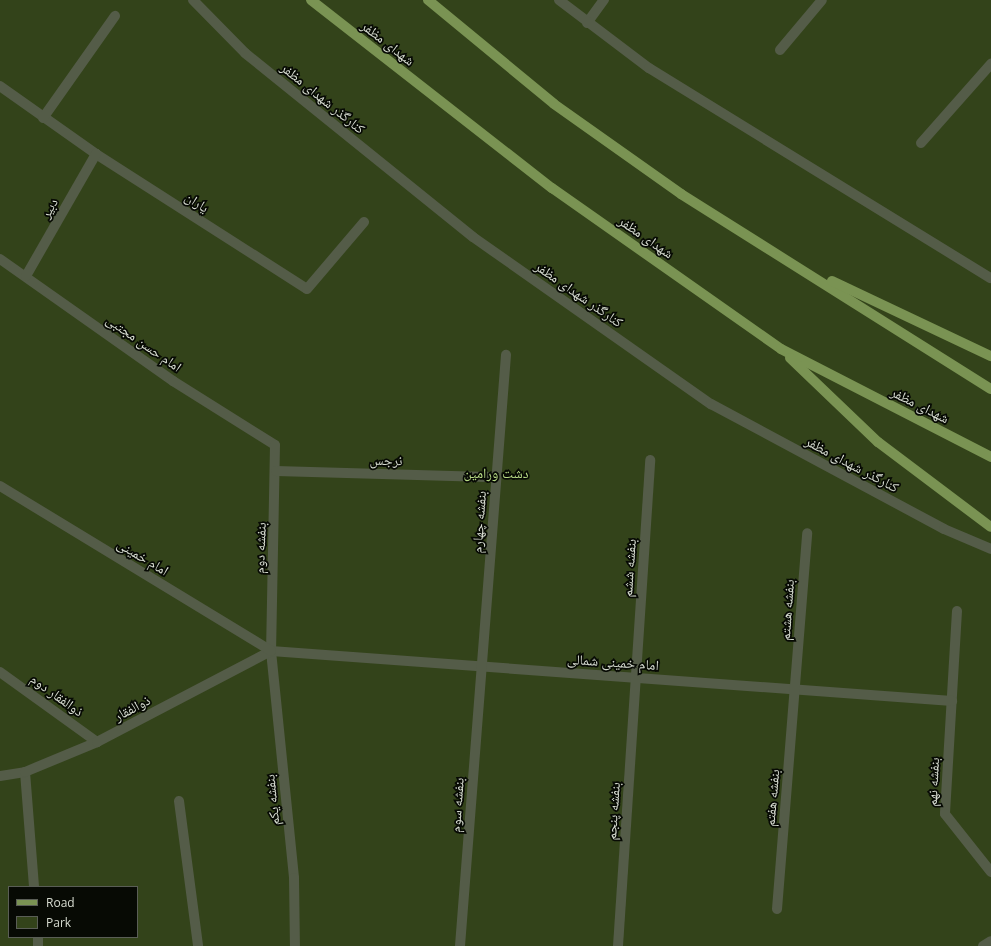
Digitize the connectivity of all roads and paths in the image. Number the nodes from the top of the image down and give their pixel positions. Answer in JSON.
{"nodes":[{"id":1,"x":193,"y":0,"type":"edge"},
{"id":2,"x":311,"y":0,"type":"edge"},
{"id":3,"x":428,"y":0,"type":"edge"},
{"id":4,"x":559,"y":0,"type":"edge"},
{"id":5,"x":604,"y":0,"type":"edge"},
{"id":6,"x":822,"y":0,"type":"edge"},
{"id":7,"x":318,"y":4,"type":"edge"},
{"id":8,"x":115,"y":16,"type":"dead end"},
{"id":9,"x":586,"y":23,"type":"junction"},
{"id":10,"x":780,"y":50,"type":"dead end"},
{"id":11,"x":991,"y":64,"type":"edge"},
{"id":12,"x":0,"y":86,"type":"edge"},
{"id":13,"x":43,"y":118,"type":"junction"},
{"id":14,"x":921,"y":143,"type":"dead end"},
{"id":15,"x":96,"y":154,"type":"junction"},
{"id":16,"x":364,"y":222,"type":"dead end"},
{"id":17,"x":0,"y":259,"type":"edge"},
{"id":18,"x":793,"y":262,"type":"junction"},
{"id":19,"x":26,"y":276,"type":"junction"},
{"id":20,"x":991,"y":278,"type":"edge"},
{"id":21,"x":781,"y":350,"type":"junction"},
{"id":22,"x":506,"y":355,"type":"dead end"},
{"id":23,"x":991,"y":356,"type":"edge"},
{"id":24,"x":991,"y":389,"type":"edge"},
{"id":25,"x":276,"y":445,"type":"joint"},
{"id":26,"x":991,"y":457,"type":"edge"},
{"id":27,"x":650,"y":460,"type":"dead end"},
{"id":28,"x":276,"y":472,"type":"junction"},
{"id":29,"x":496,"y":477,"type":"junction"},
{"id":30,"x":0,"y":486,"type":"edge"},
{"id":31,"x":991,"y":526,"type":"edge"},
{"id":32,"x":806,"y":533,"type":"dead end"},
{"id":33,"x":991,"y":549,"type":"edge"},
{"id":34,"x":957,"y":611,"type":"dead end"},
{"id":35,"x":271,"y":651,"type":"junction"},
{"id":36,"x":482,"y":666,"type":"junction"},
{"id":37,"x":0,"y":672,"type":"edge"},
{"id":38,"x":636,"y":678,"type":"junction"},
{"id":39,"x":795,"y":689,"type":"junction"},
{"id":40,"x":952,"y":701,"type":"junction"},
{"id":41,"x":96,"y":742,"type":"junction"},
{"id":42,"x":24,"y":772,"type":"junction"},
{"id":43,"x":0,"y":776,"type":"edge"},
{"id":44,"x":179,"y":801,"type":"dead end"},
{"id":45,"x":991,"y":872,"type":"edge"},
{"id":46,"x":34,"y":886,"type":"edge"},
{"id":47,"x":778,"y":909,"type":"dead end"},
{"id":48,"x":991,"y":941,"type":"edge"},
{"id":49,"x":198,"y":946,"type":"edge"},
{"id":50,"x":295,"y":946,"type":"edge"},
{"id":51,"x":460,"y":946,"type":"edge"},
{"id":52,"x":618,"y":946,"type":"edge"},
{"id":53,"x":982,"y":946,"type":"edge"}],
"edges":[{"from":1,"to":33,"type":"street","name":"کنارگذر شهدای مظفر"},
{"from":2,"to":7,"type":"main road","name":"شهدای مظفر"},
{"from":3,"to":18,"type":"main road"},
{"from":4,"to":9,"type":"street"},
{"from":5,"to":9,"type":"street"},
{"from":6,"to":10,"type":"street"},
{"from":7,"to":21,"type":"main road","name":"شهدای مظفر"},
{"from":8,"to":13,"type":"street"},
{"from":9,"to":20,"type":"street"},
{"from":11,"to":14,"type":"street"},
{"from":12,"to":13,"type":"street","name":"یاران"},
{"from":13,"to":15,"type":"street","name":"یاران"},
{"from":15,"to":16,"type":"street","name":"یاران"},
{"from":15,"to":19,"type":"street","name":"دبیر"},
{"from":17,"to":19,"type":"street","name":"امام حسن مجتبی"},
{"from":18,"to":23,"type":"main road"},
{"from":18,"to":24,"type":"main road"},
{"from":19,"to":25,"type":"street","name":"امام حسن مجتبی"},
{"from":21,"to":26,"type":"main road","name":"شهدای مظفر"},
{"from":21,"to":31,"type":"main road"},
{"from":22,"to":29,"type":"street","name":"بنفشه چهارم"},
{"from":25,"to":28,"type":"street","name":"بنفشه دوم"},
{"from":27,"to":38,"type":"street","name":"بنفشه ششم"},
{"from":28,"to":29,"type":"street","name":"نرجس"},
{"from":28,"to":35,"type":"street","name":"بنفشه دوم"},
{"from":29,"to":36,"type":"street","name":"بنفشه چهارم"},
{"from":30,"to":35,"type":"street","name":"امام خمینی"},
{"from":32,"to":39,"type":"street","name":"بنفشه هشتم"},
{"from":34,"to":40,"type":"street","name":"بنفشه نهم"},
{"from":35,"to":36,"type":"street","name":"امام خمینی شمالی"},
{"from":35,"to":41,"type":"street","name":"ذوالفقار"},
{"from":35,"to":50,"type":"street","name":"بنفشه یکم"},
{"from":36,"to":38,"type":"street","name":"امام خمینی شمالی"},
{"from":36,"to":51,"type":"street","name":"بنفشه سوم"},
{"from":37,"to":41,"type":"street","name":"ذوالفقار دوم"},
{"from":38,"to":39,"type":"street","name":"امام خمینی شمالی"},
{"from":38,"to":52,"type":"street","name":"بنفشه پنجم"},
{"from":39,"to":40,"type":"street","name":"امام خمینی شمالی"},
{"from":39,"to":47,"type":"street","name":"بنفشه هفتم"},
{"from":40,"to":45,"type":"street","name":"بنفشه نهم"},
{"from":41,"to":42,"type":"street","name":"ذوالفقار"},
{"from":42,"to":43,"type":"street","name":"ذوالفقار"},
{"from":42,"to":46,"type":"street"},
{"from":44,"to":49,"type":"street"},
{"from":48,"to":53,"type":"street"}]}
